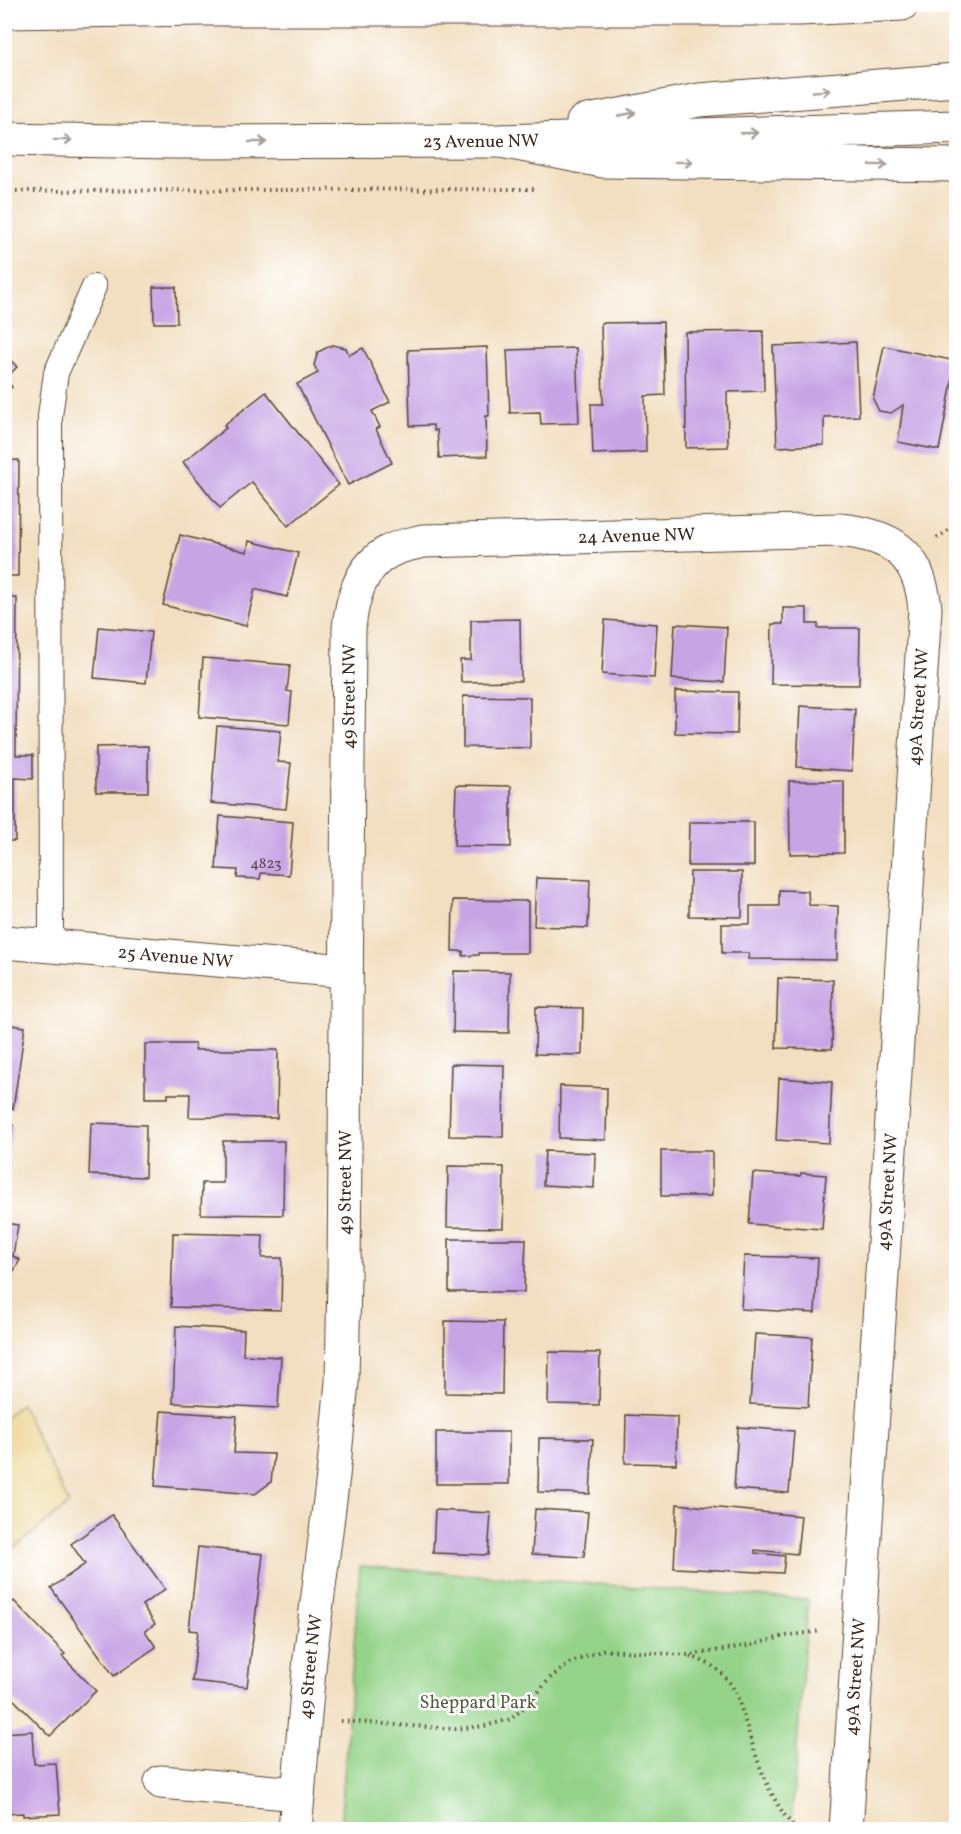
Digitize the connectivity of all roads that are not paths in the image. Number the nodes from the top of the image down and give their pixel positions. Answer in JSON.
{"nodes":[{"id":1,"x":902,"y":4,"type":"edge"},
{"id":2,"x":4,"y":12,"type":"edge"},
{"id":3,"x":957,"y":80,"type":"edge"},
{"id":4,"x":957,"y":128,"type":"edge"},
{"id":5,"x":4,"y":139,"type":"edge"},
{"id":6,"x":494,"y":141,"type":"junction"},
{"id":7,"x":957,"y":165,"type":"edge"},
{"id":8,"x":94,"y":287,"type":"dead end"},
{"id":9,"x":907,"y":559,"type":"joint"},
{"id":10,"x":366,"y":573,"type":"joint"},
{"id":11,"x":4,"y":942,"type":"edge"},
{"id":12,"x":51,"y":946,"type":"junction"},
{"id":13,"x":346,"y":971,"type":"junction"},
{"id":14,"x":161,"y":1782,"type":"dead end"},
{"id":15,"x":298,"y":1794,"type":"junction"},
{"id":16,"x":295,"y":1830,"type":"edge"},
{"id":17,"x":846,"y":1830,"type":"edge"}],
"edges":[{"from":1,"to":2,"type":"street"},
{"from":6,"to":3,"type":"street","one_way":true},
{"from":6,"to":4,"type":"street","name":"23 Avenue NW","one_way":true},
{"from":5,"to":6,"type":"street","name":"23 Avenue NW","one_way":true},
{"from":6,"to":7,"type":"street","one_way":true},
{"from":8,"to":12,"type":"lane"},
{"from":9,"to":10,"type":"street","name":"24 Avenue NW"},
{"from":9,"to":17,"type":"street","name":"49A Street NW"},
{"from":10,"to":13,"type":"street","name":"49 Street NW"},
{"from":11,"to":12,"type":"street","name":"25 Avenue NW"},
{"from":12,"to":13,"type":"street","name":"25 Avenue NW"},
{"from":13,"to":15,"type":"street","name":"49 Street NW"},
{"from":14,"to":15,"type":"street"},
{"from":15,"to":16,"type":"street","name":"49 Street NW"}]}
